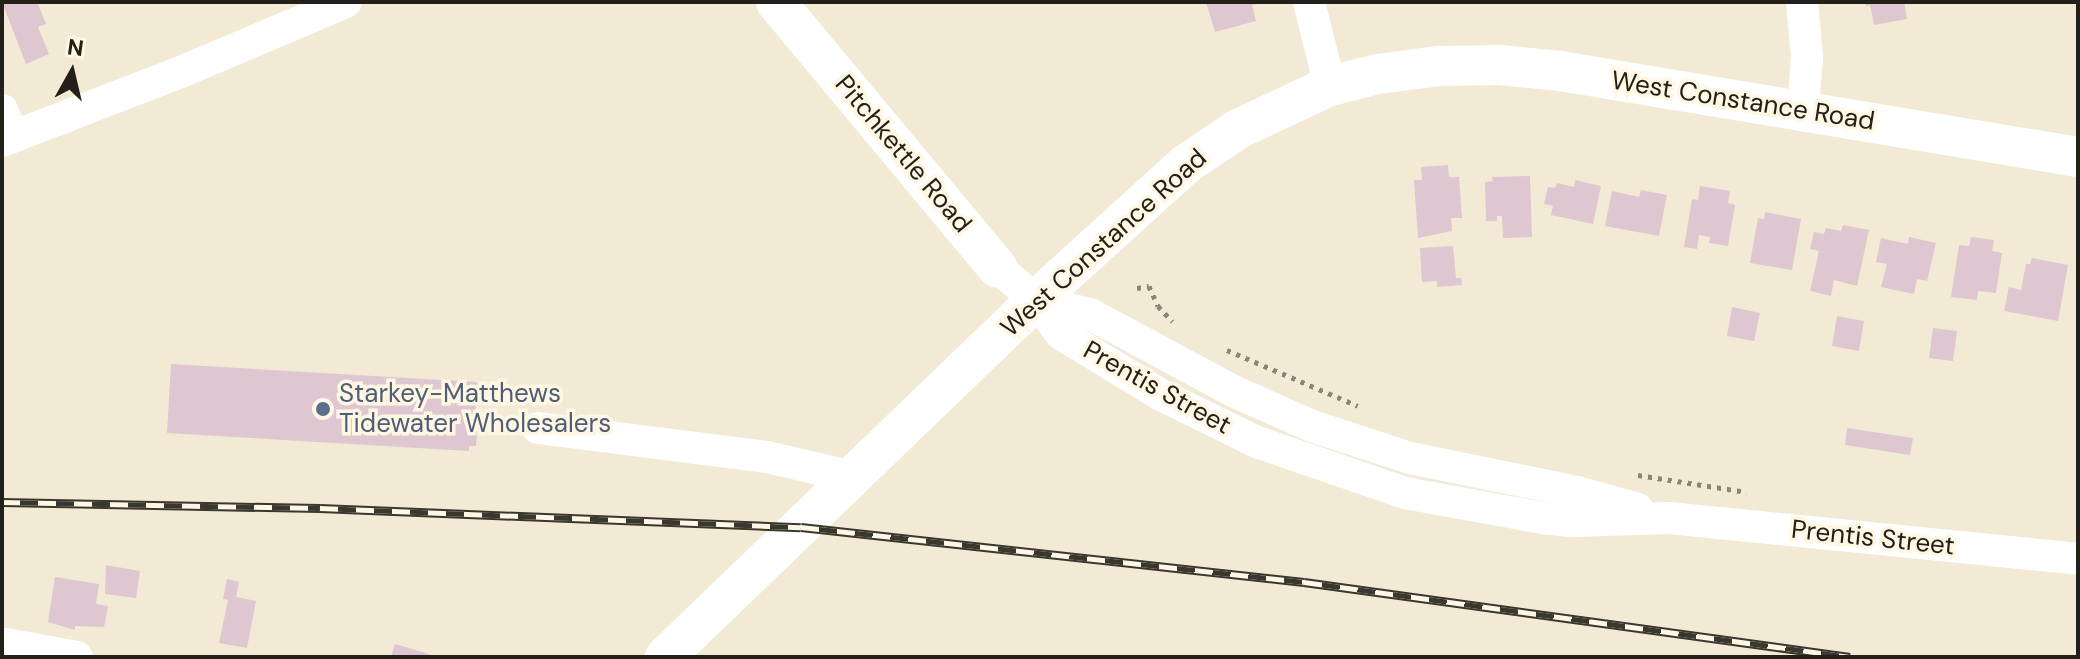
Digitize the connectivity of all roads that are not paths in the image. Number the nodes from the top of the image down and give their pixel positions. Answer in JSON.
{"nodes":[{"id":1,"x":346,"y":2,"type":"edge"},
{"id":2,"x":776,"y":2,"type":"edge"},
{"id":3,"x":1309,"y":2,"type":"edge"},
{"id":4,"x":1802,"y":2,"type":"edge"},
{"id":5,"x":1330,"y":86,"type":"junction"},
{"id":6,"x":1803,"y":110,"type":"junction"},
{"id":7,"x":6,"y":130,"type":"edge"},
{"id":8,"x":2078,"y":157,"type":"edge"},
{"id":9,"x":998,"y":268,"type":"joint"},
{"id":10,"x":1036,"y":300,"type":"junction"},
{"id":11,"x":538,"y":428,"type":"dead end"},
{"id":12,"x":853,"y":477,"type":"junction"},
{"id":13,"x":2078,"y":559,"type":"edge"},
{"id":14,"x":6,"y":644,"type":"dead end"},
{"id":15,"x":77,"y":657,"type":"edge"},
{"id":16,"x":665,"y":657,"type":"edge"}],
"edges":[{"from":1,"to":7,"type":"street"},
{"from":2,"to":9,"type":"main road","name":"Pitchkettle Road"},
{"from":3,"to":5,"type":"street"},
{"from":4,"to":6,"type":"street"},
{"from":5,"to":6,"type":"main road","name":"West Constance Road"},
{"from":5,"to":10,"type":"main road","name":"West Constance Road"},
{"from":6,"to":8,"type":"main road","name":"West Constance Road"},
{"from":9,"to":10,"type":"street","name":"Pitchkettle Road"},
{"from":10,"to":12,"type":"main road","name":"West Constance Road"},
{"from":10,"to":13,"type":"street","name":"Prentis Street"},
{"from":11,"to":12,"type":"street"},
{"from":12,"to":16,"type":"main road","name":"West Constance Road"},
{"from":14,"to":15,"type":"street"}]}
